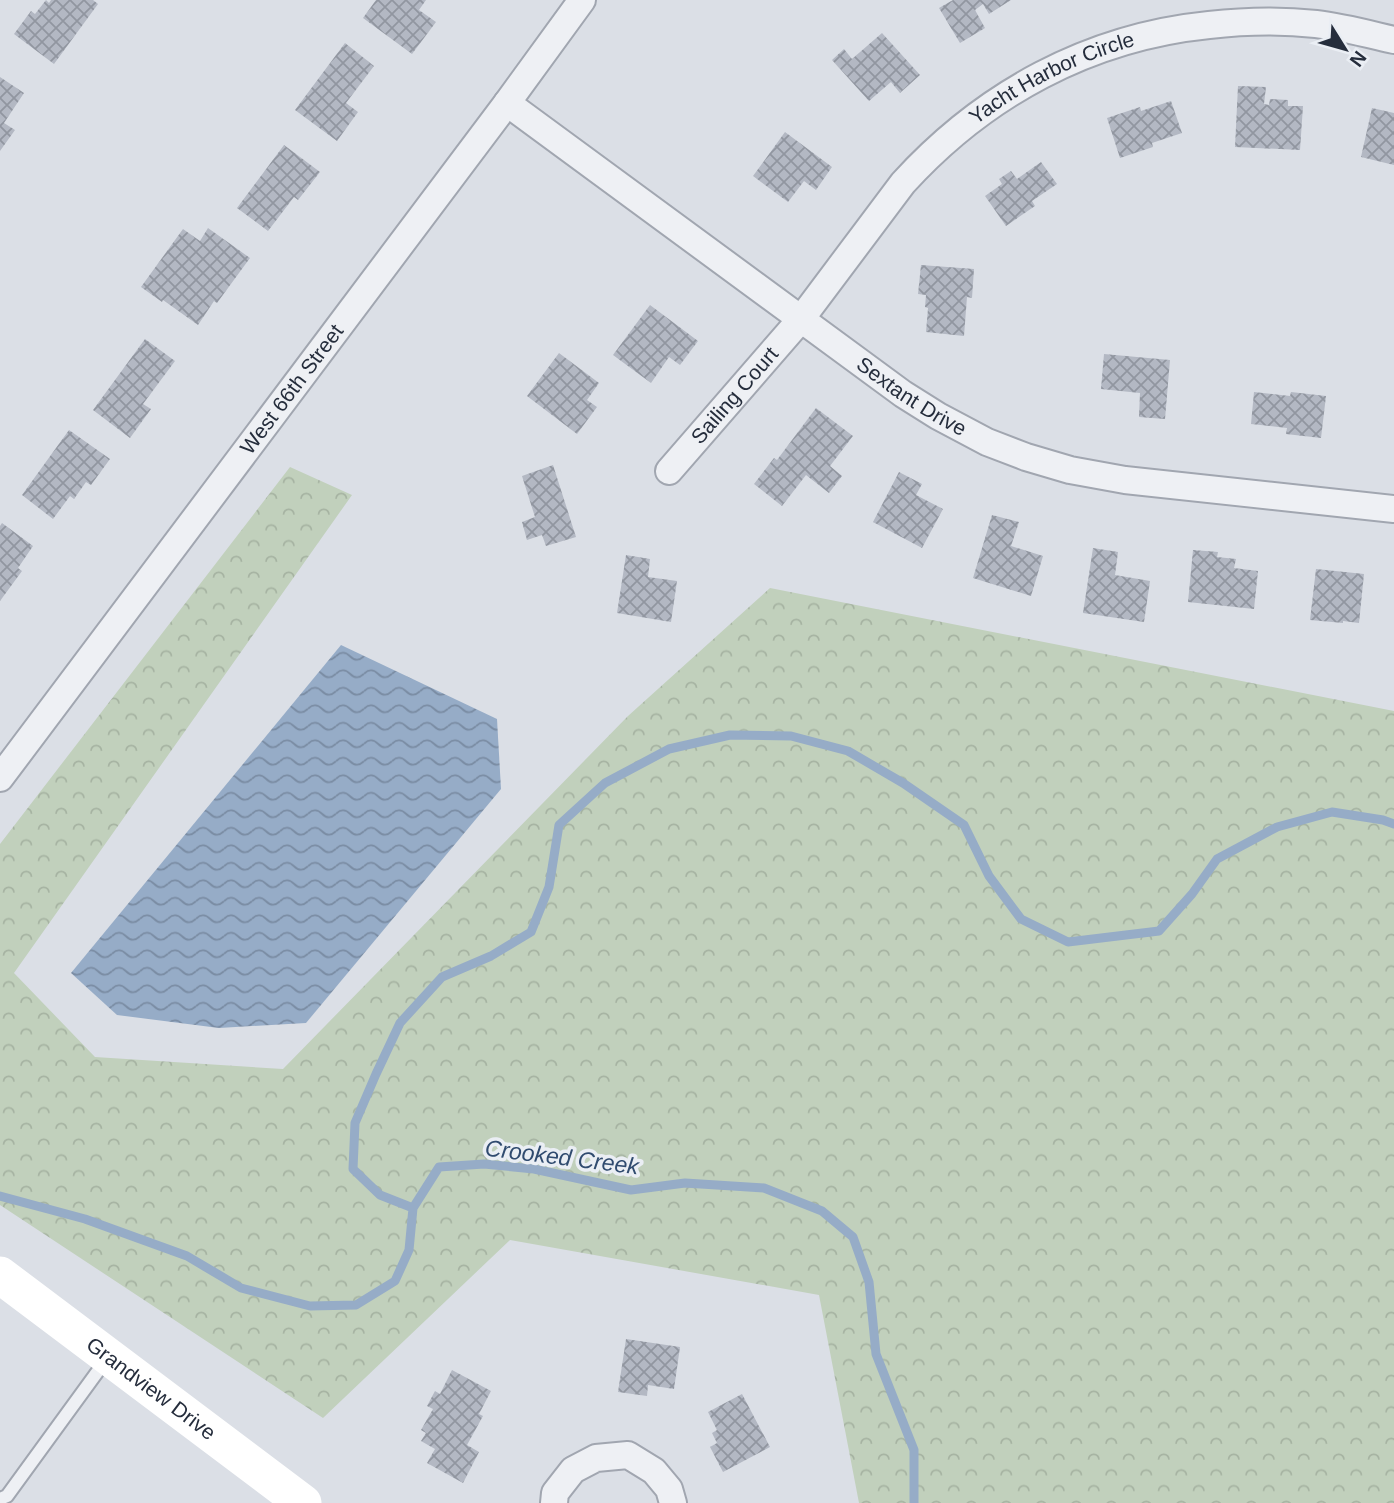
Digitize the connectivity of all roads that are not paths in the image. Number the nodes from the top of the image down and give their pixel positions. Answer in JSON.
{"nodes":[{"id":1,"x":582,"y":0,"type":"edge"},
{"id":2,"x":1394,"y":40,"type":"edge"},
{"id":3,"x":507,"y":103,"type":"junction"},
{"id":4,"x":801,"y":319,"type":"junction"},
{"id":5,"x":669,"y":471,"type":"dead end"},
{"id":6,"x":1394,"y":509,"type":"edge"},
{"id":7,"x":0,"y":778,"type":"edge"},
{"id":8,"x":0,"y":1275,"type":"edge"},
{"id":9,"x":108,"y":1356,"type":"junction"},
{"id":10,"x":6,"y":1499,"type":"edge"},
{"id":11,"x":303,"y":1503,"type":"edge"},
{"id":12,"x":554,"y":1503,"type":"edge"},
{"id":13,"x":673,"y":1503,"type":"edge"}],
"edges":[{"from":1,"to":3,"type":"street","name":"West 66th Street"},
{"from":2,"to":4,"type":"street","name":"Yacht Harbor Circle"},
{"from":3,"to":4,"type":"street","name":"Sextant Drive"},
{"from":3,"to":7,"type":"street","name":"West 66th Street"},
{"from":4,"to":5,"type":"street","name":"Sailing Court"},
{"from":4,"to":6,"type":"street","name":"Sextant Drive"},
{"from":8,"to":9,"type":"main road","name":"Grandview Drive"},
{"from":9,"to":10,"type":"lane"},
{"from":9,"to":11,"type":"main road","name":"Grandview Drive"},
{"from":12,"to":13,"type":"street"}]}
